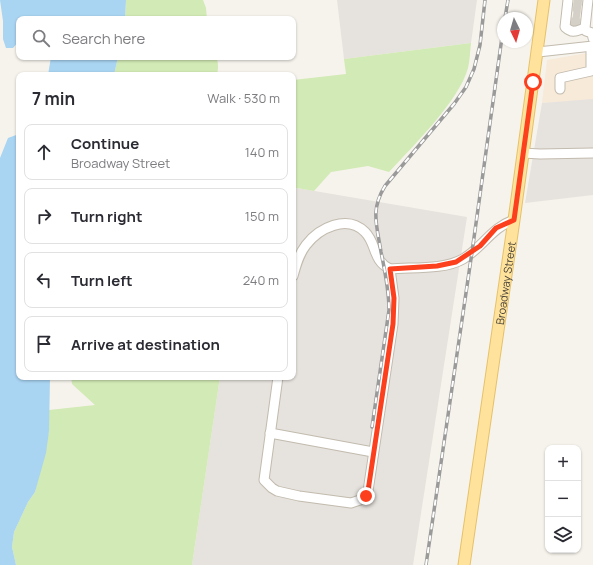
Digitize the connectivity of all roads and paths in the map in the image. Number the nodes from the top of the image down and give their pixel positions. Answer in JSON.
{"nodes":[{"id":1,"x":544,"y":0,"type":"edge"},
{"id":2,"x":579,"y":13,"type":"edge"},
{"id":3,"x":590,"y":44,"type":"edge"},
{"id":4,"x":538,"y":52,"type":"junction"},
{"id":5,"x":560,"y":89,"type":"dead end"},
{"id":6,"x":523,"y":153,"type":"junction"},
{"id":7,"x":593,"y":153,"type":"edge"},
{"id":8,"x":514,"y":220,"type":"junction"},
{"id":9,"x":296,"y":263,"type":"edge"},
{"id":10,"x":390,"y":269,"type":"junction"},
{"id":11,"x":278,"y":380,"type":"edge"},
{"id":12,"x":270,"y":433,"type":"junction"},
{"id":13,"x":373,"y":452,"type":"junction"},
{"id":14,"x":464,"y":565,"type":"edge"}],
"edges":[{"from":1,"to":4,"type":"main road","name":"Broadway Street"},
{"from":2,"to":3,"type":"street"},
{"from":2,"to":3,"type":"street"},
{"from":3,"to":4,"type":"street"},
{"from":3,"to":5,"type":"street"},
{"from":4,"to":6,"type":"main road","name":"Broadway Street"},
{"from":6,"to":7,"type":"street"},
{"from":6,"to":8,"type":"main road","name":"Broadway Street"},
{"from":8,"to":10,"type":"street"},
{"from":8,"to":14,"type":"main road","name":"Broadway Street"},
{"from":9,"to":10,"type":"street"},
{"from":10,"to":13,"type":"street"},
{"from":11,"to":12,"type":"street"},
{"from":12,"to":13,"type":"street"},
{"from":12,"to":13,"type":"street"}]}
